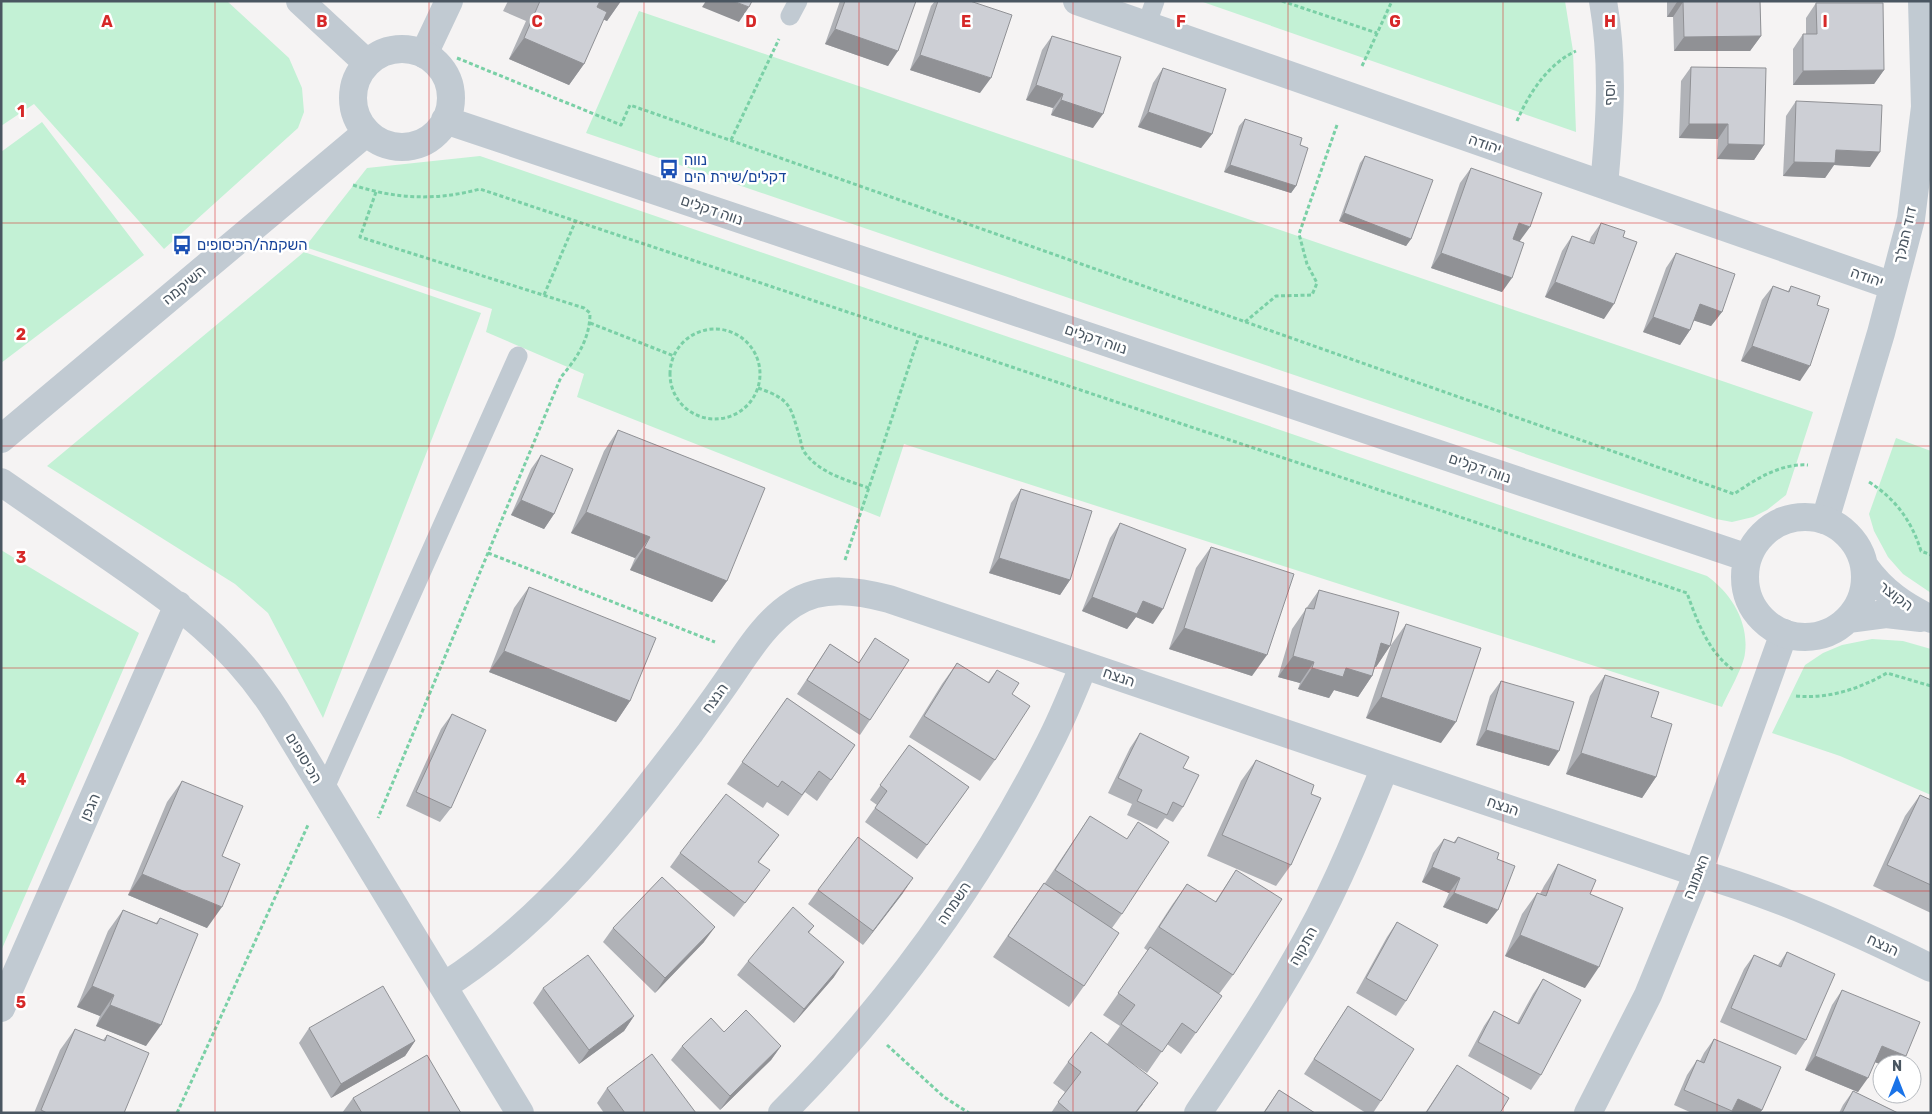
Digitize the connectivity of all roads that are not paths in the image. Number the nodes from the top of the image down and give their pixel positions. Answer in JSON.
{"nodes":[{"id":1,"x":300,"y":1,"type":"edge"},
{"id":2,"x":449,"y":1,"type":"edge"},
{"id":3,"x":1077,"y":1,"type":"edge"},
{"id":4,"x":1603,"y":1,"type":"edge"},
{"id":5,"x":1922,"y":1,"type":"edge"},
{"id":6,"x":1150,"y":13,"type":"edge"},
{"id":7,"x":426,"y":50,"type":"junction"},
{"id":8,"x":367,"y":63,"type":"junction"},
{"id":9,"x":445,"y":120,"type":"junction"},
{"id":10,"x":367,"y":132,"type":"junction"},
{"id":11,"x":1604,"y":185,"type":"junction"},
{"id":12,"x":1893,"y":286,"type":"junction"},
{"id":13,"x":518,"y":356,"type":"dead end"},
{"id":14,"x":1,"y":439,"type":"edge"},
{"id":15,"x":1,"y":482,"type":"edge"},
{"id":16,"x":1825,"y":520,"type":"junction"},
{"id":17,"x":1748,"y":558,"type":"junction"},
{"id":18,"x":1865,"y":567,"type":"junction"},
{"id":19,"x":178,"y":605,"type":"junction"},
{"id":20,"x":1848,"y":619,"type":"junction"},
{"id":21,"x":1931,"y":620,"type":"edge"},
{"id":22,"x":1784,"y":634,"type":"junction"},
{"id":23,"x":1084,"y":665,"type":"junction"},
{"id":24,"x":1385,"y":766,"type":"junction"},
{"id":25,"x":324,"y":790,"type":"junction"},
{"id":26,"x":1698,"y":873,"type":"junction"},
{"id":27,"x":1931,"y":968,"type":"edge"},
{"id":28,"x":444,"y":986,"type":"junction"},
{"id":29,"x":1,"y":1008,"type":"edge"},
{"id":30,"x":520,"y":1113,"type":"edge"},
{"id":31,"x":782,"y":1113,"type":"edge"},
{"id":32,"x":1198,"y":1113,"type":"edge"},
{"id":33,"x":1588,"y":1113,"type":"edge"}],
"edges":[{"from":1,"to":8,"type":"street"},
{"from":2,"to":7,"type":"street"},
{"from":3,"to":6,"type":"street","name":"יהודה"},
{"from":4,"to":11,"type":"street","name":"יוסף"},
{"from":5,"to":12,"type":"street","name":"דוד המלך"},
{"from":6,"to":11,"type":"street","name":"יהודה"},
{"from":7,"to":8,"type":"street"},
{"from":7,"to":9,"type":"street"},
{"from":8,"to":10,"type":"street"},
{"from":9,"to":10,"type":"street"},
{"from":9,"to":17,"type":"street","name":"נווה דקלים"},
{"from":10,"to":14,"type":"street","name":"השיקמה"},
{"from":11,"to":12,"type":"street","name":"יהודה"},
{"from":12,"to":16,"type":"street","name":"דוד המלך"},
{"from":13,"to":25,"type":"lane"},
{"from":15,"to":19,"type":"street","name":"הכיסופים"},
{"from":16,"to":17,"type":"street"},
{"from":16,"to":18,"type":"street"},
{"from":17,"to":22,"type":"street"},
{"from":18,"to":20,"type":"street"},
{"from":18,"to":21,"type":"street","name":"הקוצר"},
{"from":19,"to":25,"type":"street","name":"הכיסופים"},
{"from":19,"to":29,"type":"street","name":"הגפן"},
{"from":20,"to":21,"type":"street","name":"הקוצר"},
{"from":20,"to":22,"type":"street"},
{"from":22,"to":26,"type":"street","name":"האמונה"},
{"from":23,"to":24,"type":"street","name":"הנצח"},
{"from":23,"to":28,"type":"street","name":"הנצח"},
{"from":23,"to":31,"type":"street","name":"השמחה"},
{"from":24,"to":26,"type":"street","name":"הנצח"},
{"from":24,"to":32,"type":"street","name":"התקוה"},
{"from":25,"to":28,"type":"street","name":"הכיסופים"},
{"from":26,"to":27,"type":"street","name":"הנצח"},
{"from":26,"to":33,"type":"street","name":"האמונה"},
{"from":28,"to":30,"type":"street","name":"הכיסופים"}]}
